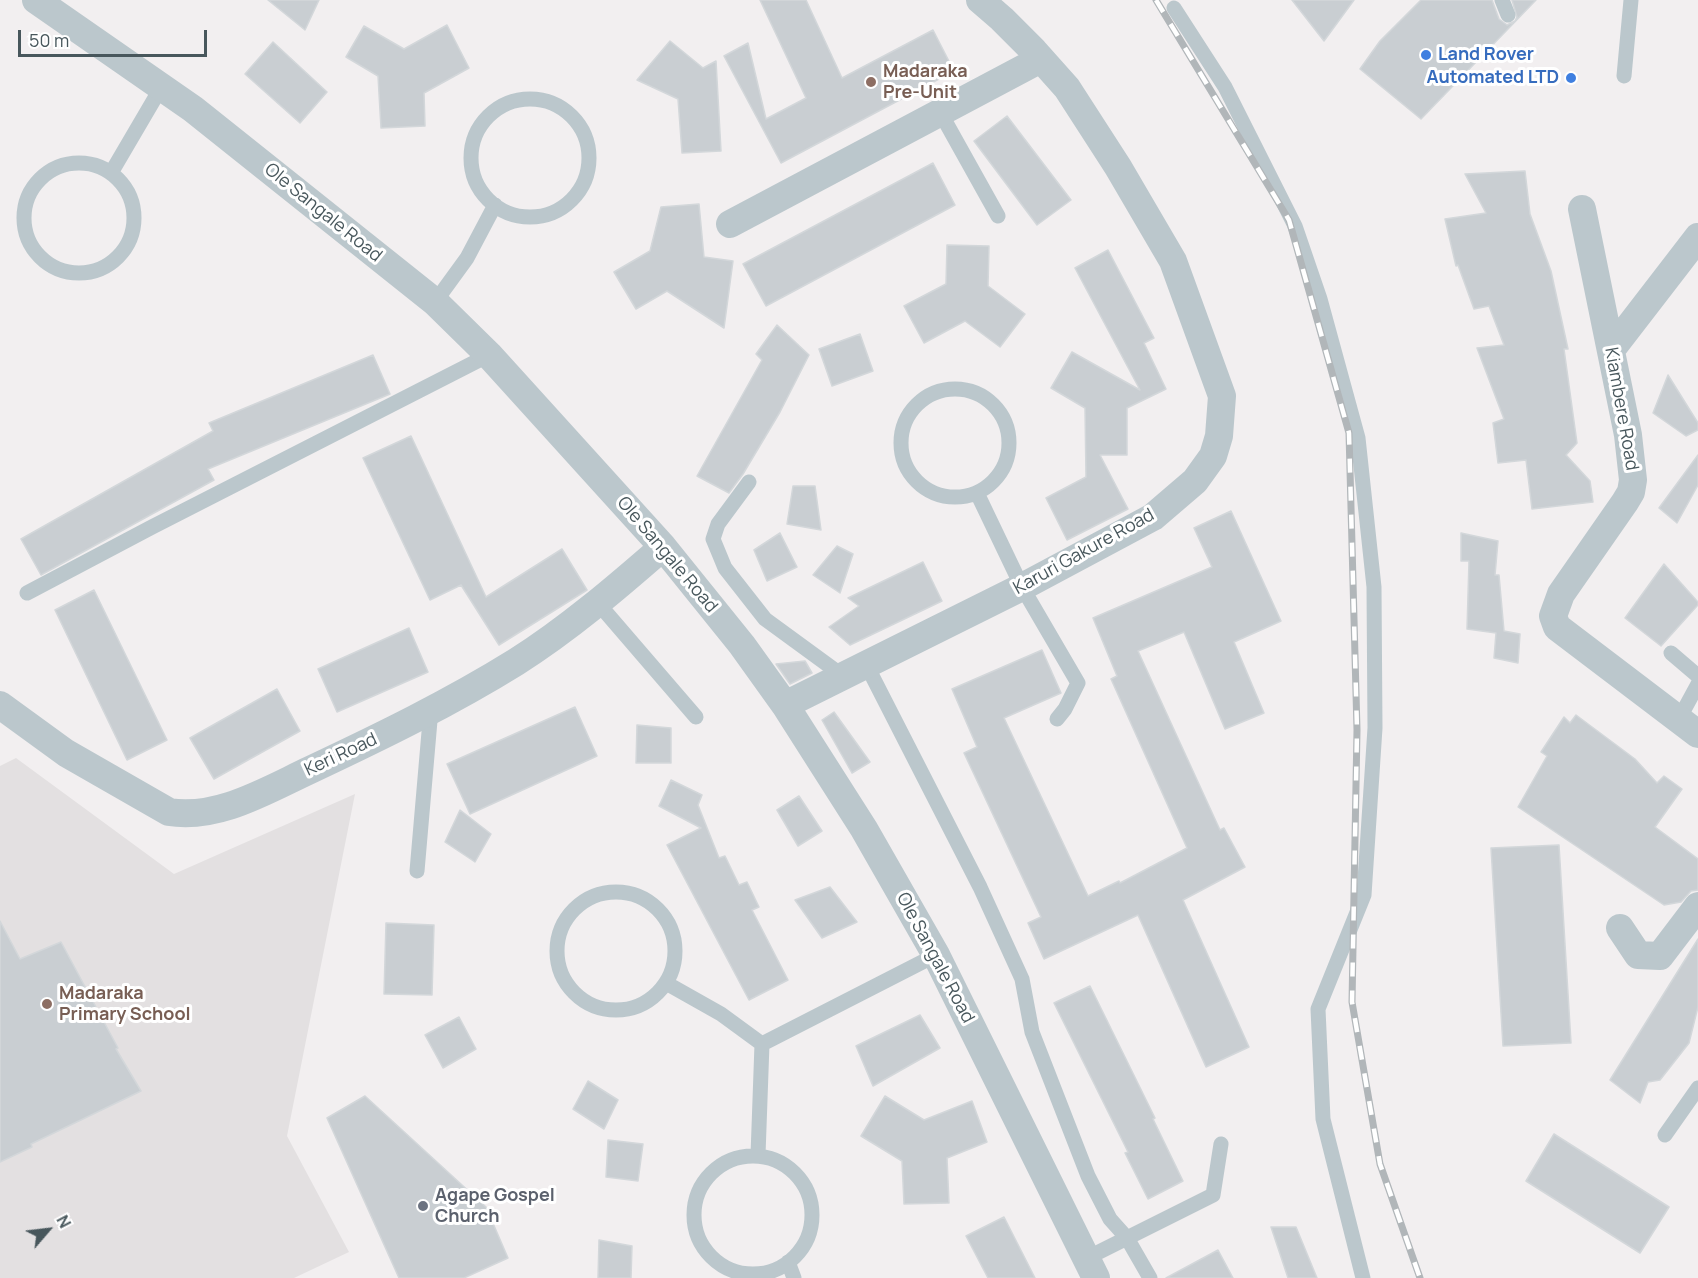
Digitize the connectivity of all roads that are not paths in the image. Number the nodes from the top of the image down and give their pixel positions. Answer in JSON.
{"nodes":[{"id":1,"x":36,"y":0,"type":"edge"},
{"id":2,"x":980,"y":0,"type":"edge"},
{"id":3,"x":1502,"y":0,"type":"edge"},
{"id":4,"x":1631,"y":0,"type":"edge"},
{"id":5,"x":1174,"y":8,"type":"dead end"},
{"id":6,"x":1508,"y":15,"type":"dead end"},
{"id":7,"x":1041,"y":59,"type":"junction"},
{"id":8,"x":1624,"y":76,"type":"dead end"},
{"id":9,"x":162,"y":86,"type":"junction"},
{"id":10,"x":940,"y":112,"type":"junction"},
{"id":11,"x":111,"y":173,"type":"junction"},
{"id":12,"x":495,"y":206,"type":"junction"},
{"id":13,"x":1582,"y":209,"type":"dead end"},
{"id":14,"x":998,"y":216,"type":"dead end"},
{"id":15,"x":730,"y":224,"type":"dead end"},
{"id":16,"x":1698,"y":237,"type":"edge"},
{"id":17,"x":435,"y":302,"type":"junction"},
{"id":18,"x":1611,"y":350,"type":"junction"},
{"id":19,"x":489,"y":355,"type":"junction"},
{"id":20,"x":749,"y":482,"type":"dead end"},
{"id":21,"x":977,"y":493,"type":"junction"},
{"id":22,"x":663,"y":547,"type":"junction"},
{"id":23,"x":1022,"y":587,"type":"junction"},
{"id":24,"x":27,"y":593,"type":"dead end"},
{"id":25,"x":597,"y":602,"type":"junction"},
{"id":26,"x":1671,"y":653,"type":"dead end"},
{"id":27,"x":854,"y":670,"type":"junction"},
{"id":28,"x":1698,"y":676,"type":"edge"},
{"id":29,"x":1698,"y":684,"type":"edge"},
{"id":30,"x":785,"y":705,"type":"junction"},
{"id":31,"x":431,"y":709,"type":"junction"},
{"id":32,"x":3,"y":710,"type":"edge"},
{"id":33,"x":696,"y":717,"type":"dead end"},
{"id":34,"x":1057,"y":719,"type":"dead end"},
{"id":35,"x":1689,"y":726,"type":"edge"},
{"id":36,"x":417,"y":871,"type":"dead end"},
{"id":37,"x":1698,"y":906,"type":"edge"},
{"id":38,"x":1620,"y":928,"type":"dead end"},
{"id":39,"x":936,"y":955,"type":"junction"},
{"id":40,"x":666,"y":983,"type":"junction"},
{"id":41,"x":762,"y":1044,"type":"junction"},
{"id":42,"x":1698,"y":1088,"type":"edge"},
{"id":43,"x":1665,"y":1135,"type":"dead end"},
{"id":44,"x":1221,"y":1144,"type":"dead end"},
{"id":45,"x":758,"y":1155,"type":"junction"},
{"id":46,"x":1127,"y":1238,"type":"junction"},
{"id":47,"x":788,"y":1262,"type":"junction"},
{"id":48,"x":1091,"y":1268,"type":"edge"},
{"id":49,"x":794,"y":1278,"type":"edge"},
{"id":50,"x":1150,"y":1278,"type":"edge"},
{"id":51,"x":1363,"y":1278,"type":"edge"}],
"edges":[{"from":1,"to":9,"type":"street","name":"Ole Sangale Road"},
{"from":2,"to":7,"type":"street","name":"Karuri Gakure Road"},
{"from":3,"to":6,"type":"lane"},
{"from":4,"to":8,"type":"lane"},
{"from":5,"to":51,"type":"lane"},
{"from":7,"to":10,"type":"street"},
{"from":7,"to":23,"type":"street","name":"Karuri Gakure Road"},
{"from":9,"to":11,"type":"lane"},
{"from":9,"to":17,"type":"street","name":"Ole Sangale Road"},
{"from":10,"to":14,"type":"lane"},
{"from":10,"to":15,"type":"street"},
{"from":11,"to":11,"type":"lane"},
{"from":12,"to":12,"type":"lane"},
{"from":12,"to":17,"type":"lane"},
{"from":13,"to":18,"type":"street","name":"Kiambere Road"},
{"from":16,"to":18,"type":"street"},
{"from":17,"to":19,"type":"street","name":"Ole Sangale Road"},
{"from":18,"to":35,"type":"street","name":"Kiambere Road"},
{"from":19,"to":22,"type":"street","name":"Ole Sangale Road"},
{"from":19,"to":24,"type":"lane"},
{"from":20,"to":27,"type":"lane"},
{"from":21,"to":21,"type":"lane"},
{"from":21,"to":23,"type":"lane"},
{"from":22,"to":25,"type":"street","name":"Keri Road"},
{"from":22,"to":30,"type":"street","name":"Ole Sangale Road"},
{"from":23,"to":27,"type":"street","name":"Karuri Gakure Road"},
{"from":23,"to":34,"type":"lane"},
{"from":25,"to":31,"type":"street","name":"Keri Road"},
{"from":25,"to":33,"type":"lane"},
{"from":26,"to":28,"type":"lane"},
{"from":27,"to":30,"type":"street","name":"Karuri Gakure Road"},
{"from":27,"to":46,"type":"lane"},
{"from":29,"to":35,"type":"lane"},
{"from":30,"to":39,"type":"street","name":"Ole Sangale Road"},
{"from":31,"to":32,"type":"street","name":"Keri Road"},
{"from":31,"to":36,"type":"lane"},
{"from":37,"to":38,"type":"street"},
{"from":39,"to":41,"type":"lane"},
{"from":39,"to":48,"type":"street","name":"Ole Sangale Road"},
{"from":40,"to":40,"type":"lane"},
{"from":40,"to":41,"type":"lane"},
{"from":41,"to":45,"type":"lane"},
{"from":42,"to":43,"type":"lane"},
{"from":44,"to":46,"type":"lane"},
{"from":45,"to":47,"type":"lane"},
{"from":45,"to":47,"type":"lane"},
{"from":46,"to":48,"type":"lane"},
{"from":46,"to":50,"type":"lane"},
{"from":47,"to":49,"type":"lane"}]}
